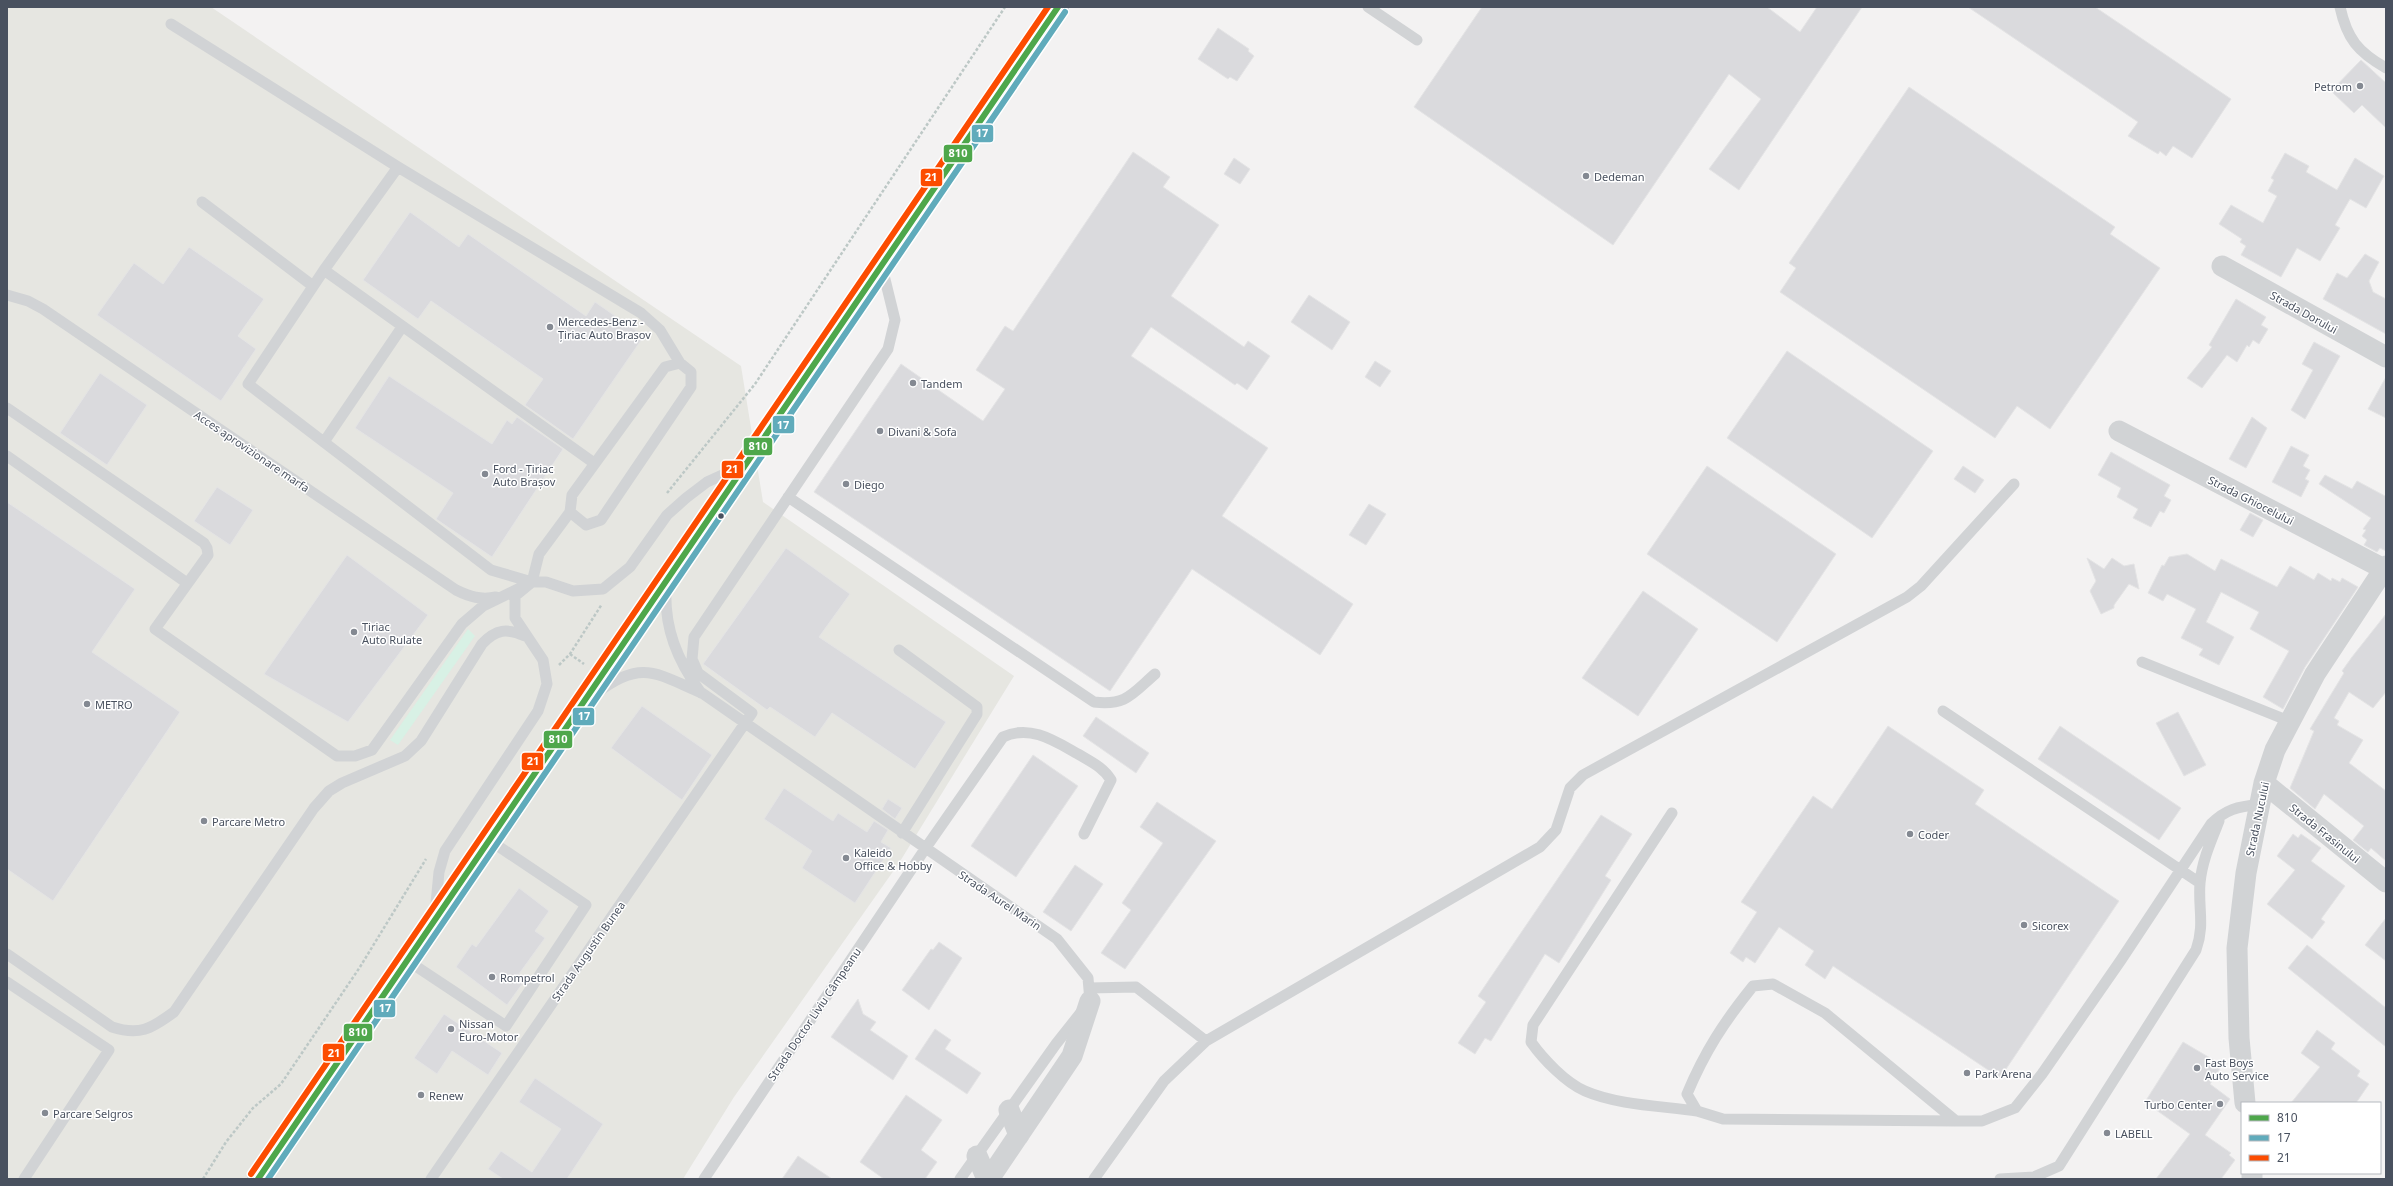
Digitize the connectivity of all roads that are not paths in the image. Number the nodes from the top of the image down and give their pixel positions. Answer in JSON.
{"nodes":[{"id":1,"x":1058,"y":7,"type":"edge"},
{"id":2,"x":1368,"y":7,"type":"edge"},
{"id":3,"x":2340,"y":7,"type":"edge"},
{"id":4,"x":171,"y":24,"type":"dead end"},
{"id":5,"x":1417,"y":40,"type":"dead end"},
{"id":6,"x":2386,"y":68,"type":"edge"},
{"id":7,"x":398,"y":167,"type":"junction"},
{"id":8,"x":202,"y":202,"type":"dead end"},
{"id":9,"x":2222,"y":266,"type":"dead end"},
{"id":10,"x":882,"y":267,"type":"junction"},
{"id":11,"x":324,"y":270,"type":"junction"},
{"id":12,"x":313,"y":286,"type":"junction"},
{"id":13,"x":9,"y":298,"type":"edge"},
{"id":14,"x":402,"y":327,"type":"junction"},
{"id":15,"x":2386,"y":357,"type":"edge"},
{"id":16,"x":680,"y":363,"type":"junction"},
{"id":17,"x":7,"y":408,"type":"edge"},
{"id":18,"x":2119,"y":431,"type":"dead end"},
{"id":19,"x":324,"y":442,"type":"junction"},
{"id":20,"x":7,"y":456,"type":"edge"},
{"id":21,"x":594,"y":463,"type":"junction"},
{"id":22,"x":746,"y":464,"type":"junction"},
{"id":23,"x":2014,"y":484,"type":"dead end"},
{"id":24,"x":788,"y":496,"type":"junction"},
{"id":25,"x":570,"y":512,"type":"junction"},
{"id":26,"x":2385,"y":567,"type":"edge"},
{"id":27,"x":666,"y":581,"type":"junction"},
{"id":28,"x":532,"y":582,"type":"junction"},
{"id":29,"x":187,"y":583,"type":"junction"},
{"id":30,"x":499,"y":597,"type":"junction"},
{"id":31,"x":526,"y":637,"type":"junction"},
{"id":32,"x":899,"y":650,"type":"dead end"},
{"id":33,"x":2142,"y":662,"type":"dead end"},
{"id":34,"x":1155,"y":674,"type":"dead end"},
{"id":35,"x":702,"y":693,"type":"junction"},
{"id":36,"x":582,"y":703,"type":"junction"},
{"id":37,"x":1943,"y":711,"type":"dead end"},
{"id":38,"x":2289,"y":721,"type":"junction"},
{"id":39,"x":745,"y":723,"type":"junction"},
{"id":40,"x":2264,"y":783,"type":"junction"},
{"id":41,"x":2258,"y":805,"type":"junction"},
{"id":42,"x":1672,"y":813,"type":"dead end"},
{"id":43,"x":2222,"y":813,"type":"junction"},
{"id":44,"x":902,"y":833,"type":"junction"},
{"id":45,"x":1084,"y":834,"type":"dead end"},
{"id":46,"x":489,"y":840,"type":"junction"},
{"id":47,"x":925,"y":849,"type":"junction"},
{"id":48,"x":2181,"y":870,"type":"junction"},
{"id":49,"x":2386,"y":882,"type":"edge"},
{"id":50,"x":2200,"y":883,"type":"junction"},
{"id":51,"x":434,"y":923,"type":"junction"},
{"id":52,"x":7,"y":954,"type":"edge"},
{"id":53,"x":408,"y":961,"type":"junction"},
{"id":54,"x":7,"y":982,"type":"edge"},
{"id":55,"x":1090,"y":994,"type":"junction"},
{"id":56,"x":1206,"y":1041,"type":"junction"},
{"id":57,"x":2245,"y":1102,"type":"edge"},
{"id":58,"x":1009,"y":1110,"type":"junction"},
{"id":59,"x":1697,"y":1111,"type":"junction"},
{"id":60,"x":1956,"y":1121,"type":"junction"},
{"id":61,"x":1020,"y":1135,"type":"junction"},
{"id":62,"x":977,"y":1156,"type":"junction"},
{"id":63,"x":24,"y":1179,"type":"edge"},
{"id":64,"x":258,"y":1179,"type":"edge"},
{"id":65,"x":431,"y":1179,"type":"edge"},
{"id":66,"x":704,"y":1179,"type":"edge"},
{"id":67,"x":960,"y":1179,"type":"edge"},
{"id":68,"x":988,"y":1179,"type":"edge"},
{"id":69,"x":1094,"y":1179,"type":"edge"},
{"id":70,"x":2000,"y":1179,"type":"edge"}],
"edges":[{"from":1,"to":10,"type":"main road"},
{"from":2,"to":5,"type":"lane"},
{"from":3,"to":6,"type":"lane"},
{"from":4,"to":7,"type":"lane"},
{"from":7,"to":11,"type":"lane"},
{"from":7,"to":16,"type":"lane"},
{"from":8,"to":12,"type":"lane"},
{"from":9,"to":15,"type":"street","name":"Strada Dorului"},
{"from":10,"to":22,"type":"main road"},
{"from":10,"to":24,"type":"lane"},
{"from":11,"to":12,"type":"lane"},
{"from":11,"to":14,"type":"lane"},
{"from":12,"to":19,"type":"lane"},
{"from":13,"to":30,"type":"lane","name":"Acces aprovizionare marfa"},
{"from":14,"to":19,"type":"lane"},
{"from":14,"to":21,"type":"lane"},
{"from":16,"to":21,"type":"lane"},
{"from":16,"to":25,"type":"lane"},
{"from":17,"to":29,"type":"lane"},
{"from":18,"to":26,"type":"street","name":"Strada Ghiocelului"},
{"from":19,"to":28,"type":"lane"},
{"from":20,"to":29,"type":"lane"},
{"from":21,"to":25,"type":"lane"},
{"from":22,"to":27,"type":"main road"},
{"from":22,"to":28,"type":"lane"},
{"from":23,"to":56,"type":"lane"},
{"from":24,"to":34,"type":"lane"},
{"from":24,"to":39,"type":"lane"},
{"from":25,"to":28,"type":"lane"},
{"from":26,"to":38,"type":"street","name":"Strada Nucului"},
{"from":27,"to":35,"type":"lane","name":"Strada Aurel Marin"},
{"from":27,"to":36,"type":"main road"},
{"from":28,"to":30,"type":"lane"},
{"from":28,"to":31,"type":"lane"},
{"from":29,"to":30,"type":"lane"},
{"from":31,"to":51,"type":"lane"},
{"from":31,"to":52,"type":"lane"},
{"from":32,"to":44,"type":"lane"},
{"from":33,"to":38,"type":"lane"},
{"from":35,"to":36,"type":"lane","name":"Strada Aurel Marin"},
{"from":35,"to":39,"type":"lane","name":"Strada Aurel Marin"},
{"from":36,"to":46,"type":"main road"},
{"from":37,"to":48,"type":"lane"},
{"from":38,"to":40,"type":"street","name":"Strada Nucului"},
{"from":39,"to":44,"type":"lane","name":"Strada Aurel Marin"},
{"from":39,"to":65,"type":"lane","name":"Strada Augustin Bunea"},
{"from":40,"to":41,"type":"street","name":"Strada Nucului"},
{"from":40,"to":49,"type":"street","name":"Strada Frasinului"},
{"from":41,"to":43,"type":"lane"},
{"from":41,"to":57,"type":"street","name":"Strada Nucului"},
{"from":42,"to":59,"type":"lane"},
{"from":43,"to":48,"type":"lane"},
{"from":43,"to":50,"type":"lane"},
{"from":44,"to":47,"type":"lane","name":"Strada Aurel Marin"},
{"from":45,"to":47,"type":"lane","name":"Strada Doctor Liviu Câmpeanu"},
{"from":46,"to":51,"type":"main road"},
{"from":46,"to":53,"type":"lane"},
{"from":47,"to":55,"type":"lane","name":"Strada Aurel Marin"},
{"from":47,"to":66,"type":"lane","name":"Strada Doctor Liviu Câmpeanu"},
{"from":48,"to":50,"type":"lane"},
{"from":48,"to":60,"type":"lane"},
{"from":50,"to":70,"type":"lane"},
{"from":51,"to":53,"type":"main road"},
{"from":53,"to":64,"type":"main road"},
{"from":54,"to":63,"type":"lane"},
{"from":55,"to":56,"type":"lane"},
{"from":55,"to":58,"type":"lane"},
{"from":55,"to":61,"type":"street"},
{"from":56,"to":69,"type":"lane"},
{"from":58,"to":61,"type":"street"},
{"from":58,"to":62,"type":"lane"},
{"from":59,"to":60,"type":"lane"},
{"from":59,"to":60,"type":"lane"},
{"from":61,"to":68,"type":"street"},
{"from":62,"to":67,"type":"lane"},
{"from":62,"to":68,"type":"street"}]}
